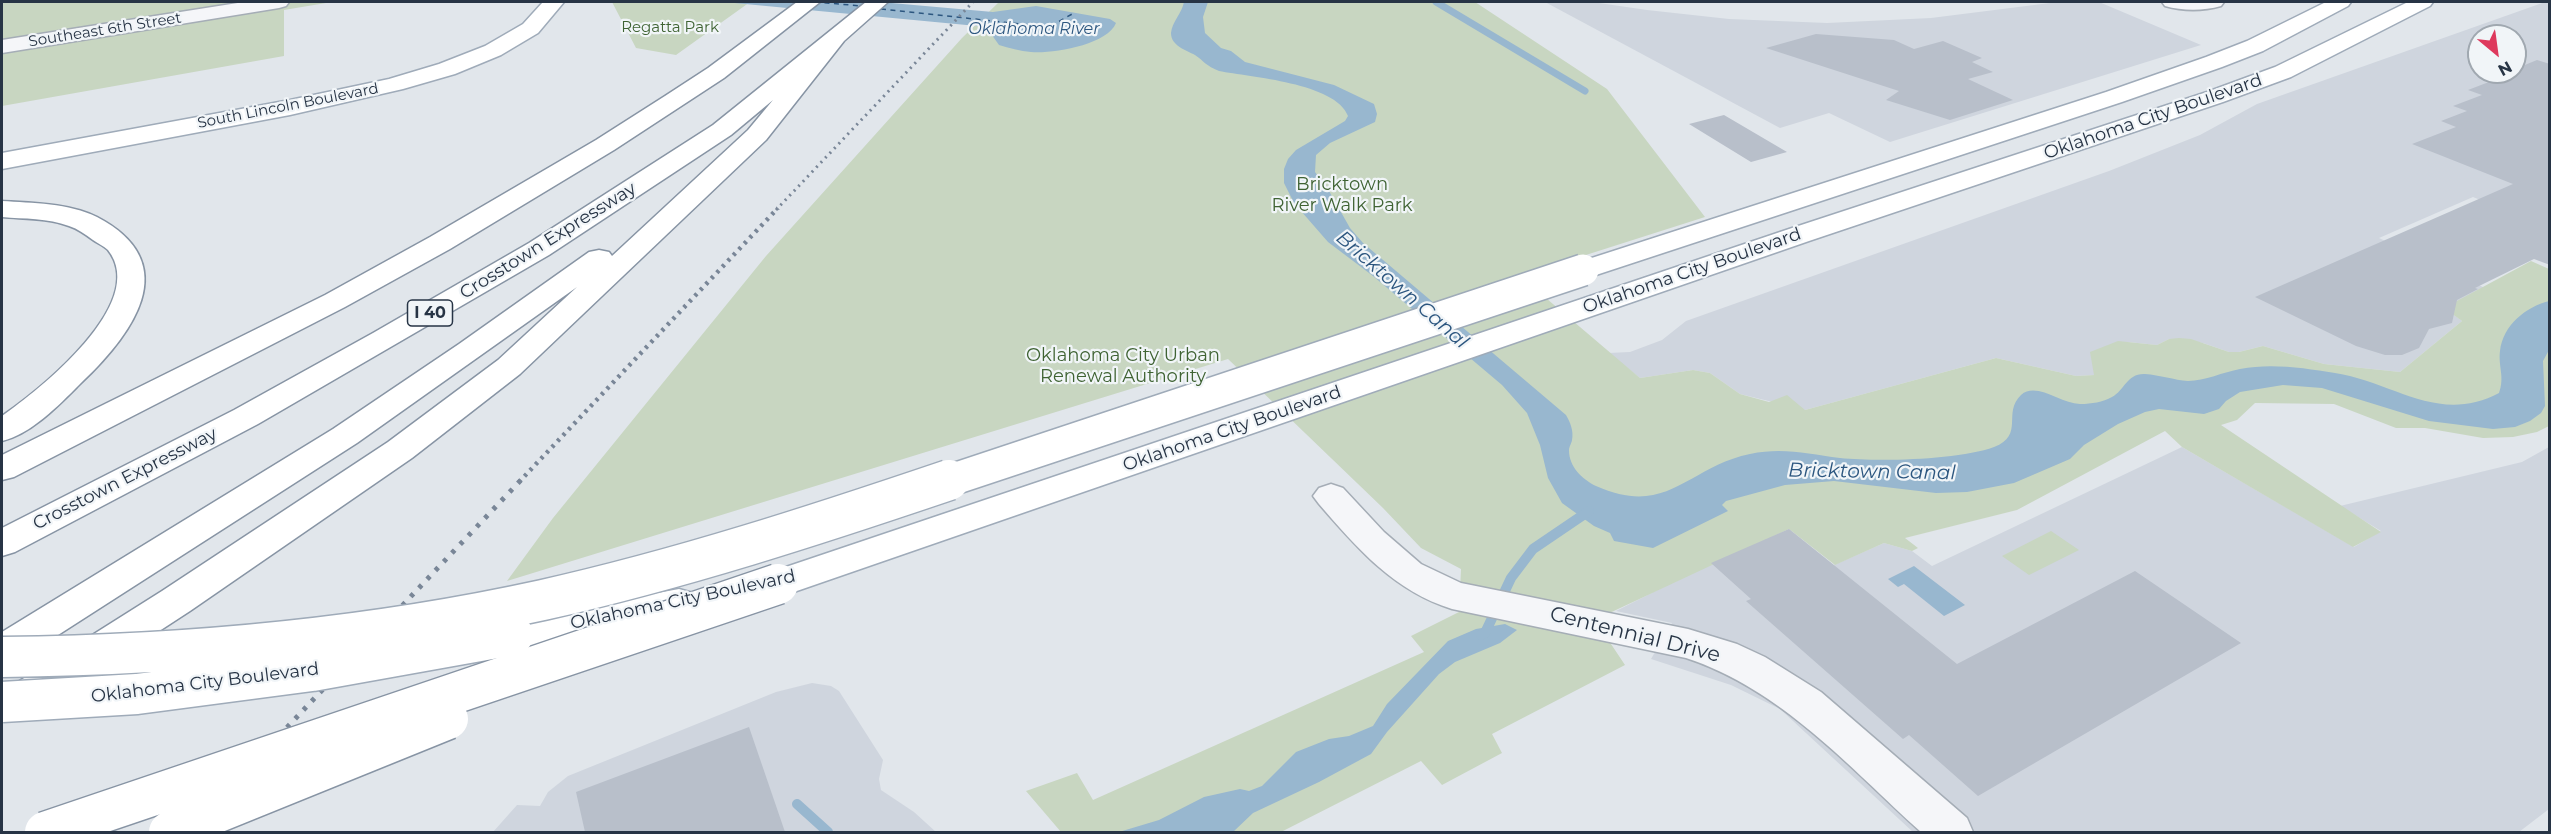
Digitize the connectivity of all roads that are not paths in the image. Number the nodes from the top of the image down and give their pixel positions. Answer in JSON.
{"nodes":[{"id":1,"x":279,"y":2,"type":"edge"},
{"id":2,"x":554,"y":2,"type":"edge"},
{"id":3,"x":810,"y":2,"type":"edge"},
{"id":4,"x":879,"y":2,"type":"edge"},
{"id":5,"x":2172,"y":2,"type":"edge"},
{"id":6,"x":2341,"y":2,"type":"edge"},
{"id":7,"x":2423,"y":2,"type":"edge"},
{"id":8,"x":2210,"y":3,"type":"edge"},
{"id":9,"x":833,"y":41,"type":"junction"},
{"id":10,"x":2,"y":47,"type":"edge"},
{"id":11,"x":757,"y":135,"type":"junction"},
{"id":12,"x":2,"y":161,"type":"edge"},
{"id":13,"x":2,"y":209,"type":"edge"},
{"id":14,"x":2,"y":431,"type":"edge"},
{"id":15,"x":2,"y":470,"type":"edge"},
{"id":16,"x":1331,"y":496,"type":"dead end"},
{"id":17,"x":2,"y":543,"type":"edge"},
{"id":18,"x":778,"y":584,"type":"junction"},
{"id":19,"x":2,"y":651,"type":"edge"},
{"id":20,"x":2,"y":657,"type":"edge"},
{"id":21,"x":2,"y":702,"type":"edge"},
{"id":22,"x":2,"y":712,"type":"edge"},
{"id":23,"x":45,"y":832,"type":"edge"},
{"id":24,"x":170,"y":832,"type":"edge"},
{"id":25,"x":1952,"y":832,"type":"edge"}],
"edges":[{"from":1,"to":10,"type":"street","name":"Southeast 6th Street"},
{"from":2,"to":12,"type":"main road","name":"South Lincoln Boulevard"},
{"from":3,"to":15,"type":"main road"},
{"from":4,"to":9,"type":"main road","name":"Crosstown Expressway","number":"I 40"},
{"from":5,"to":8,"type":"street"},
{"from":6,"to":20,"type":"main road","name":"Oklahoma City Boulevard","bridge":true},
{"from":7,"to":18,"type":"main road","name":"Oklahoma City Boulevard"},
{"from":9,"to":11,"type":"main road"},
{"from":9,"to":17,"type":"main road","name":"Crosstown Expressway","number":"I 40"},
{"from":11,"to":19,"type":"main road"},
{"from":11,"to":22,"type":"main road"},
{"from":13,"to":14,"type":"main road"},
{"from":16,"to":25,"type":"street","name":"Centennial Drive"},
{"from":18,"to":21,"type":"main road","name":"Oklahoma City Boulevard","bridge":true},
{"from":18,"to":23,"type":"main road","bridge":true},
{"from":18,"to":24,"type":"main road","bridge":true}]}
